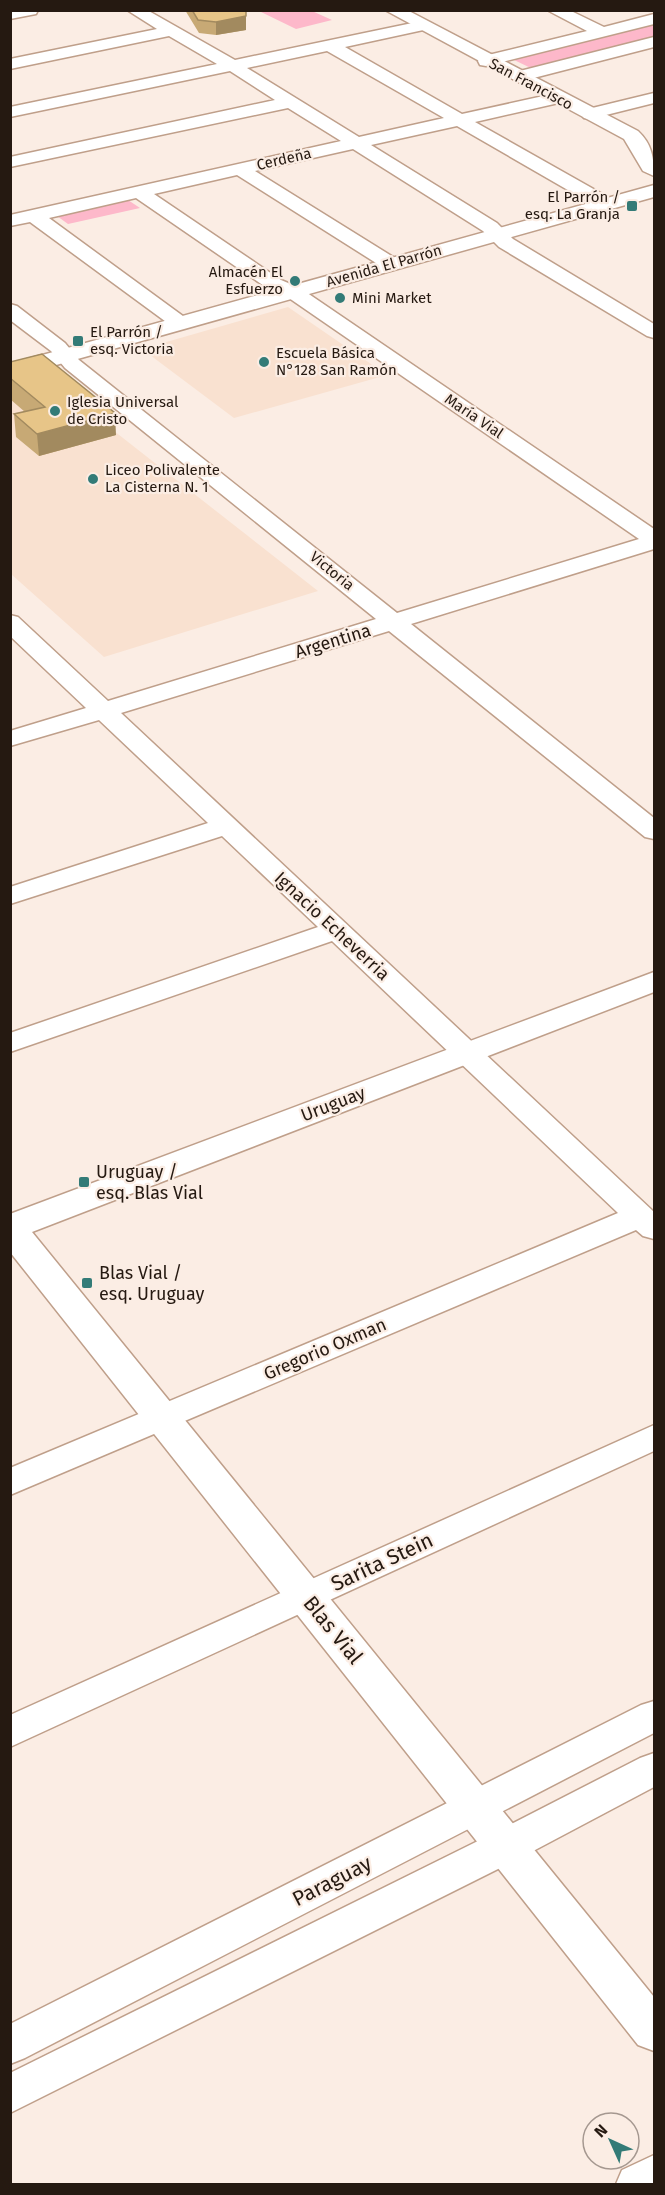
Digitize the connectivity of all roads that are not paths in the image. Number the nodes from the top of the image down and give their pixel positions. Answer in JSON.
{"nodes":[{"id":1,"x":30,"y":10,"type":"edge"},
{"id":2,"x":135,"y":10,"type":"edge"},
{"id":3,"x":393,"y":10,"type":"edge"},
{"id":4,"x":555,"y":10,"type":"edge"},
{"id":5,"x":10,"y":14,"type":"edge"},
{"id":6,"x":654,"y":19,"type":"edge"},
{"id":7,"x":422,"y":26,"type":"junction"},
{"id":8,"x":172,"y":32,"type":"junction"},
{"id":9,"x":603,"y":32,"type":"junction"},
{"id":10,"x":654,"y":42,"type":"edge"},
{"id":11,"x":331,"y":46,"type":"junction"},
{"id":12,"x":486,"y":61,"type":"junction"},
{"id":13,"x":10,"y":64,"type":"edge"},
{"id":14,"x":233,"y":66,"type":"junction"},
{"id":15,"x":518,"y":77,"type":"junction"},
{"id":16,"x":557,"y":98,"type":"junction"},
{"id":17,"x":654,"y":98,"type":"edge"},
{"id":18,"x":290,"y":102,"type":"junction"},
{"id":19,"x":10,"y":112,"type":"edge"},
{"id":20,"x":590,"y":114,"type":"junction"},
{"id":21,"x":459,"y":119,"type":"junction"},
{"id":22,"x":355,"y":143,"type":"junction"},
{"id":23,"x":10,"y":162,"type":"edge"},
{"id":24,"x":239,"y":169,"type":"junction"},
{"id":25,"x":654,"y":170,"type":"edge"},
{"id":26,"x":654,"y":191,"type":"edge"},
{"id":27,"x":139,"y":192,"type":"junction"},
{"id":28,"x":606,"y":204,"type":"junction"},
{"id":29,"x":34,"y":216,"type":"junction"},
{"id":30,"x":10,"y":221,"type":"edge"},
{"id":31,"x":498,"y":235,"type":"junction"},
{"id":32,"x":391,"y":264,"type":"junction"},
{"id":33,"x":294,"y":292,"type":"junction"},
{"id":34,"x":10,"y":310,"type":"edge"},
{"id":35,"x":180,"y":323,"type":"junction"},
{"id":36,"x":654,"y":332,"type":"edge"},
{"id":37,"x":65,"y":356,"type":"junction"},
{"id":38,"x":10,"y":371,"type":"edge"},
{"id":39,"x":654,"y":541,"type":"edge"},
{"id":40,"x":10,"y":622,"type":"edge"},
{"id":41,"x":396,"y":623,"type":"junction"},
{"id":42,"x":104,"y":710,"type":"junction"},
{"id":43,"x":10,"y":739,"type":"edge"},
{"id":44,"x":226,"y":825,"type":"junction"},
{"id":45,"x":654,"y":831,"type":"edge"},
{"id":46,"x":10,"y":896,"type":"edge"},
{"id":47,"x":337,"y":930,"type":"junction"},
{"id":48,"x":654,"y":981,"type":"edge"},
{"id":49,"x":10,"y":1043,"type":"edge"},
{"id":50,"x":468,"y":1053,"type":"junction"},
{"id":51,"x":647,"y":1222,"type":"edge"},
{"id":52,"x":10,"y":1227,"type":"edge"},
{"id":53,"x":163,"y":1418,"type":"junction"},
{"id":54,"x":654,"y":1437,"type":"edge"},
{"id":55,"x":10,"y":1482,"type":"edge"},
{"id":56,"x":306,"y":1596,"type":"junction"},
{"id":57,"x":654,"y":1716,"type":"edge"},
{"id":58,"x":10,"y":1732,"type":"edge"},
{"id":59,"x":654,"y":1768,"type":"edge"},
{"id":60,"x":475,"y":1808,"type":"junction"},
{"id":61,"x":506,"y":1846,"type":"junction"},
{"id":62,"x":654,"y":2031,"type":"edge"},
{"id":63,"x":10,"y":2045,"type":"edge"},
{"id":64,"x":10,"y":2094,"type":"edge"},
{"id":65,"x":654,"y":2175,"type":"edge"},
{"id":66,"x":639,"y":2184,"type":"edge"}],
"edges":[{"from":1,"to":5,"type":"main road"},
{"from":2,"to":8,"type":"street"},
{"from":3,"to":7,"type":"main road","name":"San Francisco"},
{"from":4,"to":9,"type":"street"},
{"from":6,"to":9,"type":"street"},
{"from":7,"to":11,"type":"street"},
{"from":7,"to":12,"type":"main road","name":"San Francisco"},
{"from":8,"to":13,"type":"street"},
{"from":8,"to":14,"type":"street"},
{"from":9,"to":12,"type":"street"},
{"from":10,"to":15,"type":"street"},
{"from":11,"to":14,"type":"street"},
{"from":11,"to":21,"type":"street"},
{"from":12,"to":15,"type":"main road","name":"San Francisco"},
{"from":14,"to":18,"type":"street"},
{"from":14,"to":19,"type":"street"},
{"from":15,"to":16,"type":"main road","name":"San Francisco"},
{"from":16,"to":20,"type":"main road","name":"San Francisco"},
{"from":16,"to":21,"type":"street","name":"Cerdeña"},
{"from":17,"to":20,"type":"street"},
{"from":18,"to":22,"type":"street"},
{"from":18,"to":23,"type":"street"},
{"from":20,"to":25,"type":"main road","name":"San Francisco"},
{"from":21,"to":22,"type":"street","name":"Cerdeña"},
{"from":21,"to":28,"type":"street"},
{"from":22,"to":24,"type":"street","name":"Cerdeña"},
{"from":22,"to":31,"type":"street"},
{"from":24,"to":27,"type":"street","name":"Cerdeña"},
{"from":24,"to":32,"type":"street"},
{"from":26,"to":28,"type":"main road","name":"Avenida El Parrón"},
{"from":27,"to":29,"type":"street","name":"Cerdeña"},
{"from":27,"to":33,"type":"street","name":"María Vial"},
{"from":28,"to":31,"type":"main road","name":"Avenida El Parrón"},
{"from":29,"to":30,"type":"street","name":"Cerdeña"},
{"from":29,"to":35,"type":"street"},
{"from":31,"to":32,"type":"main road","name":"Avenida El Parrón"},
{"from":31,"to":36,"type":"street"},
{"from":32,"to":33,"type":"main road","name":"Avenida El Parrón"},
{"from":33,"to":35,"type":"main road","name":"Avenida El Parrón"},
{"from":33,"to":39,"type":"street","name":"María Vial"},
{"from":34,"to":37,"type":"street","name":"Victoria"},
{"from":35,"to":37,"type":"main road","name":"Avenida El Parrón"},
{"from":37,"to":38,"type":"main road","name":"Avenida El Parrón"},
{"from":37,"to":41,"type":"street","name":"Victoria"},
{"from":39,"to":41,"type":"street","name":"Argentina"},
{"from":40,"to":42,"type":"street","name":"Ignacio Echeverria"},
{"from":41,"to":42,"type":"street","name":"Argentina"},
{"from":41,"to":45,"type":"street","name":"Victoria"},
{"from":42,"to":43,"type":"street","name":"Argentina"},
{"from":42,"to":44,"type":"street","name":"Ignacio Echeverria"},
{"from":44,"to":46,"type":"street"},
{"from":44,"to":47,"type":"street","name":"Ignacio Echeverria"},
{"from":47,"to":49,"type":"street"},
{"from":47,"to":50,"type":"street","name":"Ignacio Echeverria"},
{"from":48,"to":50,"type":"main road","name":"Uruguay"},
{"from":50,"to":51,"type":"street","name":"Ignacio Echeverria"},
{"from":50,"to":52,"type":"main road","name":"Uruguay"},
{"from":51,"to":53,"type":"street","name":"Gregorio Oxman"},
{"from":52,"to":53,"type":"main road","name":"Blas Vial"},
{"from":53,"to":55,"type":"street","name":"Gregorio Oxman"},
{"from":53,"to":56,"type":"main road","name":"Blas Vial"},
{"from":54,"to":56,"type":"street","name":"Sarita Stein"},
{"from":56,"to":58,"type":"street","name":"Sarita Stein"},
{"from":56,"to":60,"type":"main road","name":"Blas Vial"},
{"from":57,"to":60,"type":"street","name":"Paraguay"},
{"from":59,"to":61,"type":"street"},
{"from":60,"to":61,"type":"main road","name":"Blas Vial"},
{"from":60,"to":63,"type":"street","name":"Paraguay"},
{"from":61,"to":62,"type":"main road","name":"Blas Vial"},
{"from":61,"to":64,"type":"street"},
{"from":65,"to":66,"type":"street"}]}
